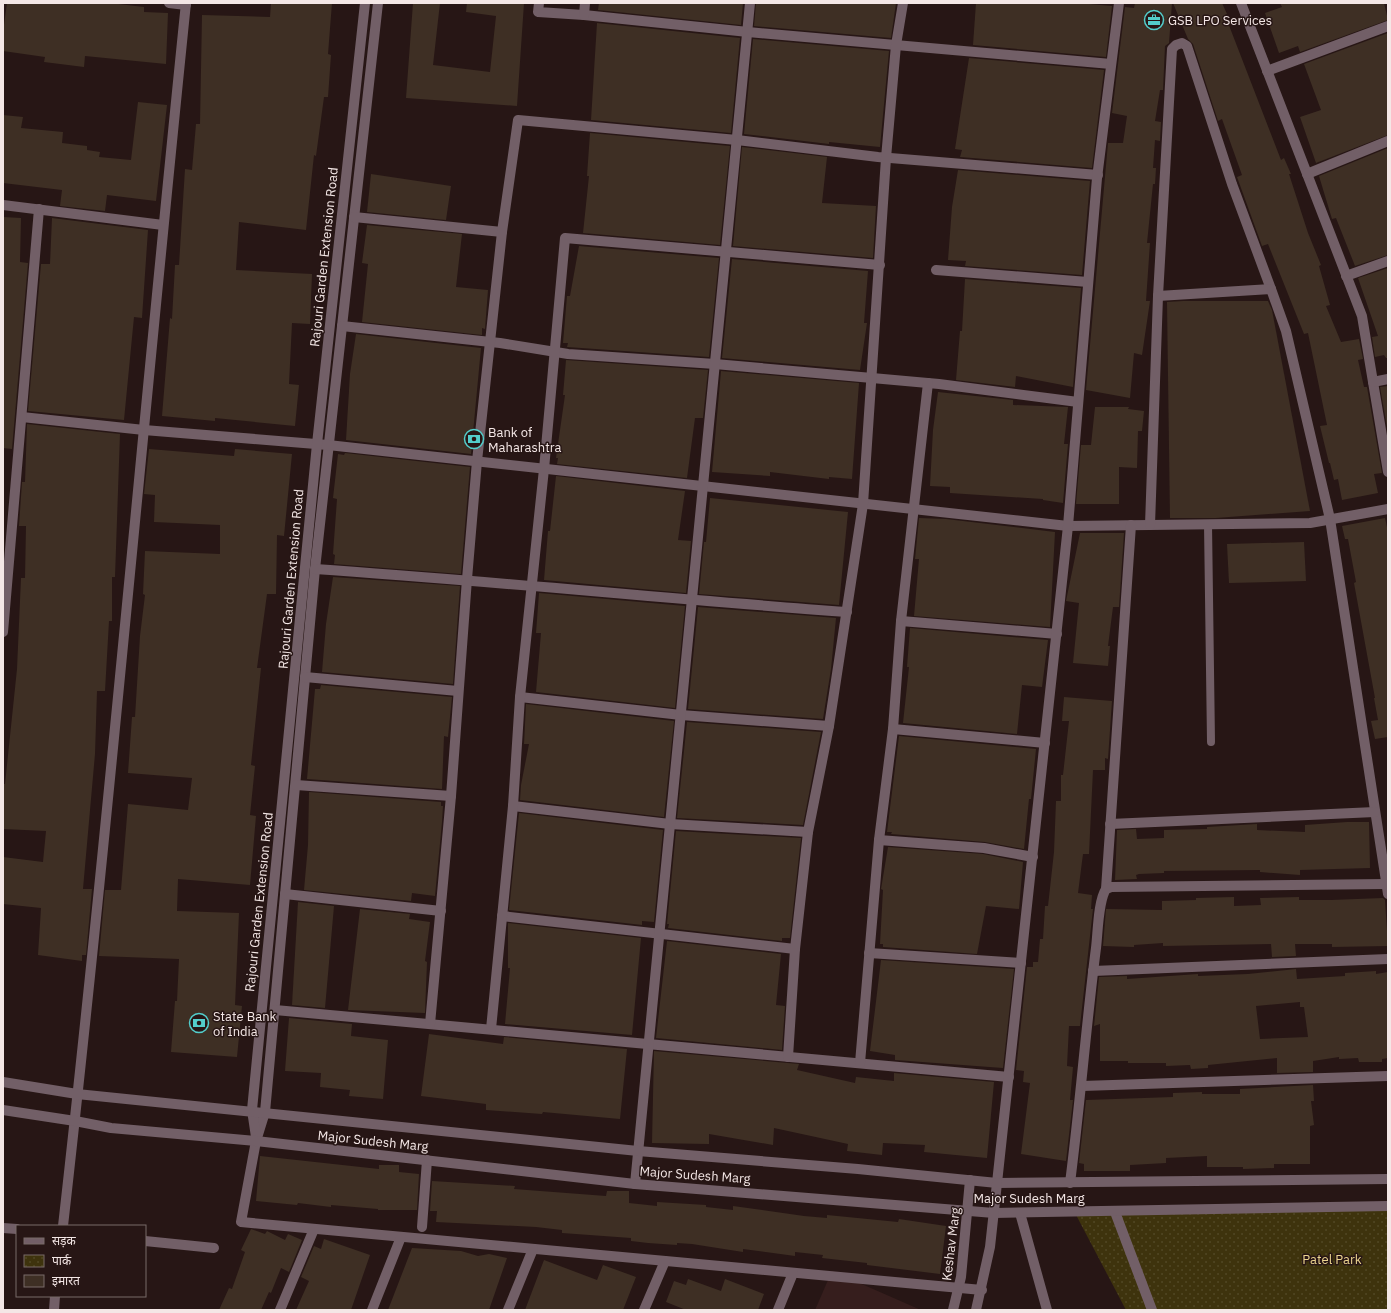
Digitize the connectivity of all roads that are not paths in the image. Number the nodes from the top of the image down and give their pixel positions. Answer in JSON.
{"nodes":[{"id":1,"x":169,"y":3,"type":"edge"},
{"id":2,"x":365,"y":3,"type":"edge"},
{"id":3,"x":378,"y":3,"type":"edge"},
{"id":4,"x":539,"y":3,"type":"edge"},
{"id":5,"x":585,"y":3,"type":"edge"},
{"id":6,"x":750,"y":3,"type":"edge"},
{"id":7,"x":903,"y":3,"type":"edge"},
{"id":8,"x":1119,"y":3,"type":"edge"},
{"id":9,"x":1241,"y":3,"type":"edge"},
{"id":10,"x":186,"y":4,"type":"edge"},
{"id":11,"x":584,"y":14,"type":"junction"},
{"id":12,"x":1388,"y":26,"type":"edge"},
{"id":13,"x":748,"y":32,"type":"junction"},
{"id":14,"x":896,"y":45,"type":"junction"},
{"id":15,"x":1112,"y":64,"type":"junction"},
{"id":16,"x":1267,"y":71,"type":"junction"},
{"id":17,"x":737,"y":140,"type":"junction"},
{"id":18,"x":1388,"y":142,"type":"edge"},
{"id":19,"x":886,"y":158,"type":"junction"},
{"id":20,"x":1307,"y":174,"type":"junction"},
{"id":21,"x":1098,"y":175,"type":"junction"},
{"id":22,"x":3,"y":204,"type":"edge"},
{"id":23,"x":39,"y":209,"type":"junction"},
{"id":24,"x":354,"y":217,"type":"junction"},
{"id":25,"x":163,"y":225,"type":"junction"},
{"id":26,"x":502,"y":232,"type":"junction"},
{"id":27,"x":726,"y":252,"type":"junction"},
{"id":28,"x":1388,"y":261,"type":"edge"},
{"id":29,"x":880,"y":265,"type":"junction"},
{"id":30,"x":936,"y":270,"type":"dead end"},
{"id":31,"x":1346,"y":276,"type":"junction"},
{"id":32,"x":1088,"y":282,"type":"junction"},
{"id":33,"x":1271,"y":289,"type":"junction"},
{"id":34,"x":1158,"y":296,"type":"junction"},
{"id":35,"x":342,"y":326,"type":"junction"},
{"id":36,"x":490,"y":342,"type":"junction"},
{"id":37,"x":556,"y":352,"type":"junction"},
{"id":38,"x":715,"y":364,"type":"junction"},
{"id":39,"x":872,"y":378,"type":"junction"},
{"id":40,"x":1388,"y":379,"type":"edge"},
{"id":41,"x":1373,"y":382,"type":"junction"},
{"id":42,"x":928,"y":383,"type":"junction"},
{"id":43,"x":1078,"y":402,"type":"junction"},
{"id":44,"x":22,"y":417,"type":"junction"},
{"id":45,"x":144,"y":430,"type":"junction"},
{"id":46,"x":317,"y":444,"type":"junction"},
{"id":47,"x":328,"y":445,"type":"junction"},
{"id":48,"x":478,"y":461,"type":"junction"},
{"id":49,"x":544,"y":469,"type":"junction"},
{"id":50,"x":1388,"y":472,"type":"edge"},
{"id":51,"x":703,"y":486,"type":"junction"},
{"id":52,"x":863,"y":504,"type":"junction"},
{"id":53,"x":914,"y":509,"type":"junction"},
{"id":54,"x":1388,"y":509,"type":"edge"},
{"id":55,"x":1330,"y":519,"type":"junction"},
{"id":56,"x":1208,"y":524,"type":"junction"},
{"id":57,"x":1131,"y":525,"type":"junction"},
{"id":58,"x":1150,"y":525,"type":"junction"},
{"id":59,"x":1068,"y":526,"type":"junction"},
{"id":60,"x":315,"y":569,"type":"junction"},
{"id":61,"x":467,"y":579,"type":"junction"},
{"id":62,"x":532,"y":585,"type":"junction"},
{"id":63,"x":692,"y":600,"type":"junction"},
{"id":64,"x":847,"y":612,"type":"junction"},
{"id":65,"x":901,"y":621,"type":"junction"},
{"id":66,"x":3,"y":632,"type":"edge"},
{"id":67,"x":1057,"y":634,"type":"junction"},
{"id":68,"x":305,"y":676,"type":"junction"},
{"id":69,"x":458,"y":691,"type":"junction"},
{"id":70,"x":520,"y":697,"type":"junction"},
{"id":71,"x":681,"y":715,"type":"junction"},
{"id":72,"x":829,"y":726,"type":"junction"},
{"id":73,"x":893,"y":729,"type":"junction"},
{"id":74,"x":1211,"y":742,"type":"dead end"},
{"id":75,"x":1045,"y":743,"type":"junction"},
{"id":76,"x":296,"y":785,"type":"junction"},
{"id":77,"x":451,"y":796,"type":"junction"},
{"id":78,"x":513,"y":806,"type":"junction"},
{"id":79,"x":1375,"y":812,"type":"junction"},
{"id":80,"x":670,"y":824,"type":"junction"},
{"id":81,"x":1110,"y":824,"type":"junction"},
{"id":82,"x":808,"y":832,"type":"junction"},
{"id":83,"x":879,"y":840,"type":"junction"},
{"id":84,"x":1032,"y":857,"type":"junction"},
{"id":85,"x":1106,"y":888,"type":"junction"},
{"id":86,"x":1387,"y":889,"type":"edge"},
{"id":87,"x":285,"y":894,"type":"junction"},
{"id":88,"x":441,"y":911,"type":"junction"},
{"id":89,"x":502,"y":916,"type":"junction"},
{"id":90,"x":660,"y":934,"type":"junction"},
{"id":91,"x":795,"y":949,"type":"junction"},
{"id":92,"x":869,"y":953,"type":"junction"},
{"id":93,"x":1388,"y":959,"type":"edge"},
{"id":94,"x":1021,"y":963,"type":"junction"},
{"id":95,"x":1093,"y":971,"type":"junction"},
{"id":96,"x":275,"y":1010,"type":"junction"},
{"id":97,"x":430,"y":1024,"type":"junction"},
{"id":98,"x":491,"y":1029,"type":"junction"},
{"id":99,"x":649,"y":1044,"type":"junction"},
{"id":100,"x":788,"y":1057,"type":"junction"},
{"id":101,"x":860,"y":1063,"type":"junction"},
{"id":102,"x":1388,"y":1076,"type":"edge"},
{"id":103,"x":1009,"y":1077,"type":"junction"},
{"id":104,"x":3,"y":1082,"type":"edge"},
{"id":105,"x":1082,"y":1086,"type":"junction"},
{"id":106,"x":77,"y":1094,"type":"junction"},
{"id":107,"x":3,"y":1110,"type":"edge"},
{"id":108,"x":252,"y":1110,"type":"junction"},
{"id":109,"x":265,"y":1112,"type":"junction"},
{"id":110,"x":75,"y":1120,"type":"junction"},
{"id":111,"x":256,"y":1141,"type":"junction"},
{"id":112,"x":638,"y":1151,"type":"junction"},
{"id":113,"x":427,"y":1160,"type":"junction"},
{"id":114,"x":1388,"y":1179,"type":"edge"},
{"id":115,"x":970,"y":1180,"type":"junction"},
{"id":116,"x":997,"y":1183,"type":"junction"},
{"id":117,"x":1070,"y":1183,"type":"junction"},
{"id":118,"x":635,"y":1184,"type":"junction"},
{"id":119,"x":1388,"y":1206,"type":"edge"},
{"id":120,"x":968,"y":1211,"type":"junction"},
{"id":121,"x":1115,"y":1212,"type":"junction"},
{"id":122,"x":994,"y":1213,"type":"junction"},
{"id":123,"x":1020,"y":1213,"type":"junction"},
{"id":124,"x":63,"y":1225,"type":"edge"},
{"id":125,"x":422,"y":1227,"type":"dead end"},
{"id":126,"x":3,"y":1228,"type":"edge"},
{"id":127,"x":314,"y":1228,"type":"junction"},
{"id":128,"x":16,"y":1229,"type":"edge"},
{"id":129,"x":401,"y":1236,"type":"junction"},
{"id":130,"x":146,"y":1241,"type":"edge"},
{"id":131,"x":214,"y":1248,"type":"dead end"},
{"id":132,"x":533,"y":1249,"type":"junction"},
{"id":133,"x":665,"y":1261,"type":"junction"},
{"id":134,"x":793,"y":1273,"type":"junction"},
{"id":135,"x":959,"y":1288,"type":"junction"},
{"id":136,"x":982,"y":1290,"type":"junction"},
{"id":137,"x":55,"y":1297,"type":"edge"},
{"id":138,"x":54,"y":1310,"type":"edge"},
{"id":139,"x":280,"y":1310,"type":"edge"},
{"id":140,"x":372,"y":1310,"type":"edge"},
{"id":141,"x":508,"y":1310,"type":"edge"},
{"id":142,"x":644,"y":1310,"type":"edge"},
{"id":143,"x":778,"y":1310,"type":"edge"},
{"id":144,"x":953,"y":1310,"type":"edge"},
{"id":145,"x":976,"y":1310,"type":"edge"},
{"id":146,"x":1047,"y":1310,"type":"edge"},
{"id":147,"x":1152,"y":1310,"type":"edge"}],
"edges":[{"from":1,"to":10,"type":"street"},
{"from":2,"to":46,"type":"street","name":"Rajouri Garden Extension Road"},
{"from":3,"to":24,"type":"street","name":"Rajouri Garden Extension Road"},
{"from":4,"to":11,"type":"street"},
{"from":5,"to":11,"type":"street"},
{"from":6,"to":13,"type":"street"},
{"from":7,"to":14,"type":"street"},
{"from":8,"to":15,"type":"street"},
{"from":9,"to":16,"type":"street"},
{"from":10,"to":25,"type":"street"},
{"from":11,"to":13,"type":"street"},
{"from":12,"to":16,"type":"street"},
{"from":13,"to":14,"type":"street"},
{"from":13,"to":17,"type":"street"},
{"from":14,"to":15,"type":"street"},
{"from":14,"to":19,"type":"street"},
{"from":15,"to":21,"type":"street"},
{"from":16,"to":20,"type":"street"},
{"from":17,"to":19,"type":"street"},
{"from":17,"to":26,"type":"street"},
{"from":17,"to":27,"type":"street"},
{"from":18,"to":20,"type":"street"},
{"from":19,"to":21,"type":"street"},
{"from":19,"to":29,"type":"street"},
{"from":20,"to":31,"type":"street"},
{"from":21,"to":32,"type":"street"},
{"from":22,"to":23,"type":"street"},
{"from":23,"to":25,"type":"street"},
{"from":23,"to":44,"type":"street"},
{"from":24,"to":26,"type":"street"},
{"from":24,"to":35,"type":"street","name":"Rajouri Garden Extension Road"},
{"from":25,"to":45,"type":"street"},
{"from":26,"to":36,"type":"street"},
{"from":27,"to":29,"type":"street"},
{"from":27,"to":37,"type":"street"},
{"from":27,"to":38,"type":"street"},
{"from":28,"to":31,"type":"street"},
{"from":29,"to":39,"type":"street"},
{"from":30,"to":32,"type":"street"},
{"from":31,"to":41,"type":"street"},
{"from":32,"to":43,"type":"street"},
{"from":33,"to":34,"type":"street"},
{"from":33,"to":34,"type":"street"},
{"from":33,"to":55,"type":"street"},
{"from":34,"to":58,"type":"street"},
{"from":35,"to":36,"type":"street"},
{"from":35,"to":47,"type":"street","name":"Rajouri Garden Extension Road"},
{"from":36,"to":37,"type":"street"},
{"from":36,"to":48,"type":"street"},
{"from":37,"to":38,"type":"street"},
{"from":37,"to":49,"type":"street"},
{"from":38,"to":39,"type":"street"},
{"from":38,"to":51,"type":"street"},
{"from":39,"to":42,"type":"street"},
{"from":39,"to":52,"type":"street"},
{"from":40,"to":41,"type":"street"},
{"from":41,"to":50,"type":"street"},
{"from":42,"to":43,"type":"street"},
{"from":42,"to":53,"type":"street"},
{"from":43,"to":59,"type":"street"},
{"from":44,"to":45,"type":"street"},
{"from":44,"to":66,"type":"street"},
{"from":45,"to":46,"type":"street"},
{"from":45,"to":106,"type":"street"},
{"from":46,"to":47,"type":"street"},
{"from":46,"to":108,"type":"street","name":"Rajouri Garden Extension Road"},
{"from":47,"to":48,"type":"street"},
{"from":47,"to":60,"type":"street","name":"Rajouri Garden Extension Road"},
{"from":48,"to":49,"type":"street"},
{"from":48,"to":61,"type":"street"},
{"from":49,"to":51,"type":"street"},
{"from":49,"to":62,"type":"street"},
{"from":51,"to":52,"type":"street"},
{"from":51,"to":63,"type":"street"},
{"from":52,"to":53,"type":"street"},
{"from":52,"to":64,"type":"street"},
{"from":53,"to":59,"type":"street"},
{"from":53,"to":65,"type":"street"},
{"from":54,"to":55,"type":"street"},
{"from":55,"to":56,"type":"street"},
{"from":55,"to":79,"type":"street"},
{"from":56,"to":58,"type":"street"},
{"from":56,"to":74,"type":"lane"},
{"from":57,"to":58,"type":"street"},
{"from":57,"to":59,"type":"street"},
{"from":57,"to":81,"type":"street"},
{"from":59,"to":67,"type":"street"},
{"from":60,"to":61,"type":"street"},
{"from":60,"to":68,"type":"street","name":"Rajouri Garden Extension Road"},
{"from":61,"to":62,"type":"street"},
{"from":61,"to":69,"type":"street"},
{"from":62,"to":63,"type":"street"},
{"from":62,"to":70,"type":"street"},
{"from":63,"to":64,"type":"street"},
{"from":63,"to":71,"type":"street"},
{"from":64,"to":72,"type":"street"},
{"from":65,"to":67,"type":"street"},
{"from":65,"to":73,"type":"street"},
{"from":67,"to":75,"type":"street"},
{"from":68,"to":69,"type":"street"},
{"from":68,"to":76,"type":"street","name":"Rajouri Garden Extension Road"},
{"from":69,"to":77,"type":"street"},
{"from":70,"to":71,"type":"street"},
{"from":70,"to":78,"type":"street"},
{"from":71,"to":72,"type":"street"},
{"from":71,"to":80,"type":"street"},
{"from":72,"to":82,"type":"street"},
{"from":73,"to":75,"type":"street"},
{"from":73,"to":83,"type":"street"},
{"from":75,"to":84,"type":"street"},
{"from":76,"to":77,"type":"street"},
{"from":76,"to":87,"type":"street","name":"Rajouri Garden Extension Road"},
{"from":77,"to":88,"type":"street"},
{"from":78,"to":80,"type":"street"},
{"from":78,"to":89,"type":"street"},
{"from":79,"to":81,"type":"street"},
{"from":79,"to":86,"type":"street"},
{"from":80,"to":82,"type":"street"},
{"from":80,"to":90,"type":"street"},
{"from":81,"to":85,"type":"street"},
{"from":82,"to":91,"type":"street"},
{"from":83,"to":84,"type":"street"},
{"from":83,"to":92,"type":"street"},
{"from":84,"to":94,"type":"street"},
{"from":85,"to":86,"type":"street"},
{"from":85,"to":95,"type":"street"},
{"from":87,"to":88,"type":"street"},
{"from":87,"to":96,"type":"street","name":"Rajouri Garden Extension Road"},
{"from":88,"to":97,"type":"street"},
{"from":89,"to":90,"type":"street"},
{"from":89,"to":98,"type":"street"},
{"from":90,"to":91,"type":"street"},
{"from":90,"to":99,"type":"street"},
{"from":91,"to":100,"type":"street"},
{"from":92,"to":94,"type":"street"},
{"from":92,"to":101,"type":"street"},
{"from":93,"to":95,"type":"street"},
{"from":94,"to":103,"type":"street"},
{"from":95,"to":105,"type":"street"},
{"from":96,"to":97,"type":"street"},
{"from":96,"to":109,"type":"street","name":"Rajouri Garden Extension Road"},
{"from":97,"to":98,"type":"street"},
{"from":98,"to":99,"type":"street"},
{"from":99,"to":100,"type":"street"},
{"from":99,"to":112,"type":"street"},
{"from":100,"to":101,"type":"street"},
{"from":101,"to":103,"type":"street"},
{"from":102,"to":105,"type":"street"},
{"from":103,"to":116,"type":"street"},
{"from":104,"to":106,"type":"street","name":"Major Sudesh Marg"},
{"from":105,"to":117,"type":"street"},
{"from":106,"to":108,"type":"street","name":"Major Sudesh Marg"},
{"from":106,"to":110,"type":"street"},
{"from":107,"to":110,"type":"street","name":"Major Sudesh Marg"},
{"from":108,"to":109,"type":"street","name":"Major Sudesh Marg"},
{"from":108,"to":111,"type":"street","name":"Rajouri Garden Extension Road"},
{"from":109,"to":111,"type":"street","name":"Rajouri Garden Extension Road"},
{"from":109,"to":112,"type":"street","name":"Major Sudesh Marg"},
{"from":110,"to":111,"type":"street","name":"Major Sudesh Marg"},
{"from":110,"to":124,"type":"street"},
{"from":111,"to":113,"type":"street","name":"Major Sudesh Marg"},
{"from":111,"to":127,"type":"street"},
{"from":112,"to":115,"type":"street","name":"Major Sudesh Marg"},
{"from":112,"to":118,"type":"street"},
{"from":113,"to":118,"type":"street","name":"Major Sudesh Marg"},
{"from":113,"to":125,"type":"street"},
{"from":114,"to":117,"type":"street","name":"Major Sudesh Marg"},
{"from":115,"to":116,"type":"street","name":"Major Sudesh Marg"},
{"from":115,"to":120,"type":"street","name":"Keshav Marg"},
{"from":116,"to":117,"type":"street","name":"Major Sudesh Marg"},
{"from":116,"to":122,"type":"street"},
{"from":118,"to":120,"type":"street","name":"Major Sudesh Marg"},
{"from":119,"to":121,"type":"street","name":"Major Sudesh Marg"},
{"from":120,"to":122,"type":"street","name":"Major Sudesh Marg"},
{"from":120,"to":135,"type":"street","name":"Keshav Marg"},
{"from":121,"to":123,"type":"street","name":"Major Sudesh Marg"},
{"from":121,"to":147,"type":"street"},
{"from":122,"to":123,"type":"street","name":"Major Sudesh Marg"},
{"from":122,"to":136,"type":"street"},
{"from":123,"to":146,"type":"street"},
{"from":126,"to":128,"type":"street"},
{"from":127,"to":129,"type":"street"},
{"from":127,"to":139,"type":"street"},
{"from":129,"to":132,"type":"street"},
{"from":129,"to":140,"type":"street"},
{"from":130,"to":131,"type":"street"},
{"from":132,"to":133,"type":"street"},
{"from":132,"to":141,"type":"street"},
{"from":133,"to":134,"type":"street"},
{"from":133,"to":142,"type":"street"},
{"from":134,"to":135,"type":"street"},
{"from":134,"to":143,"type":"street"},
{"from":135,"to":136,"type":"street"},
{"from":135,"to":144,"type":"street","name":"Keshav Marg"},
{"from":136,"to":145,"type":"street"},
{"from":137,"to":138,"type":"street"}]}
